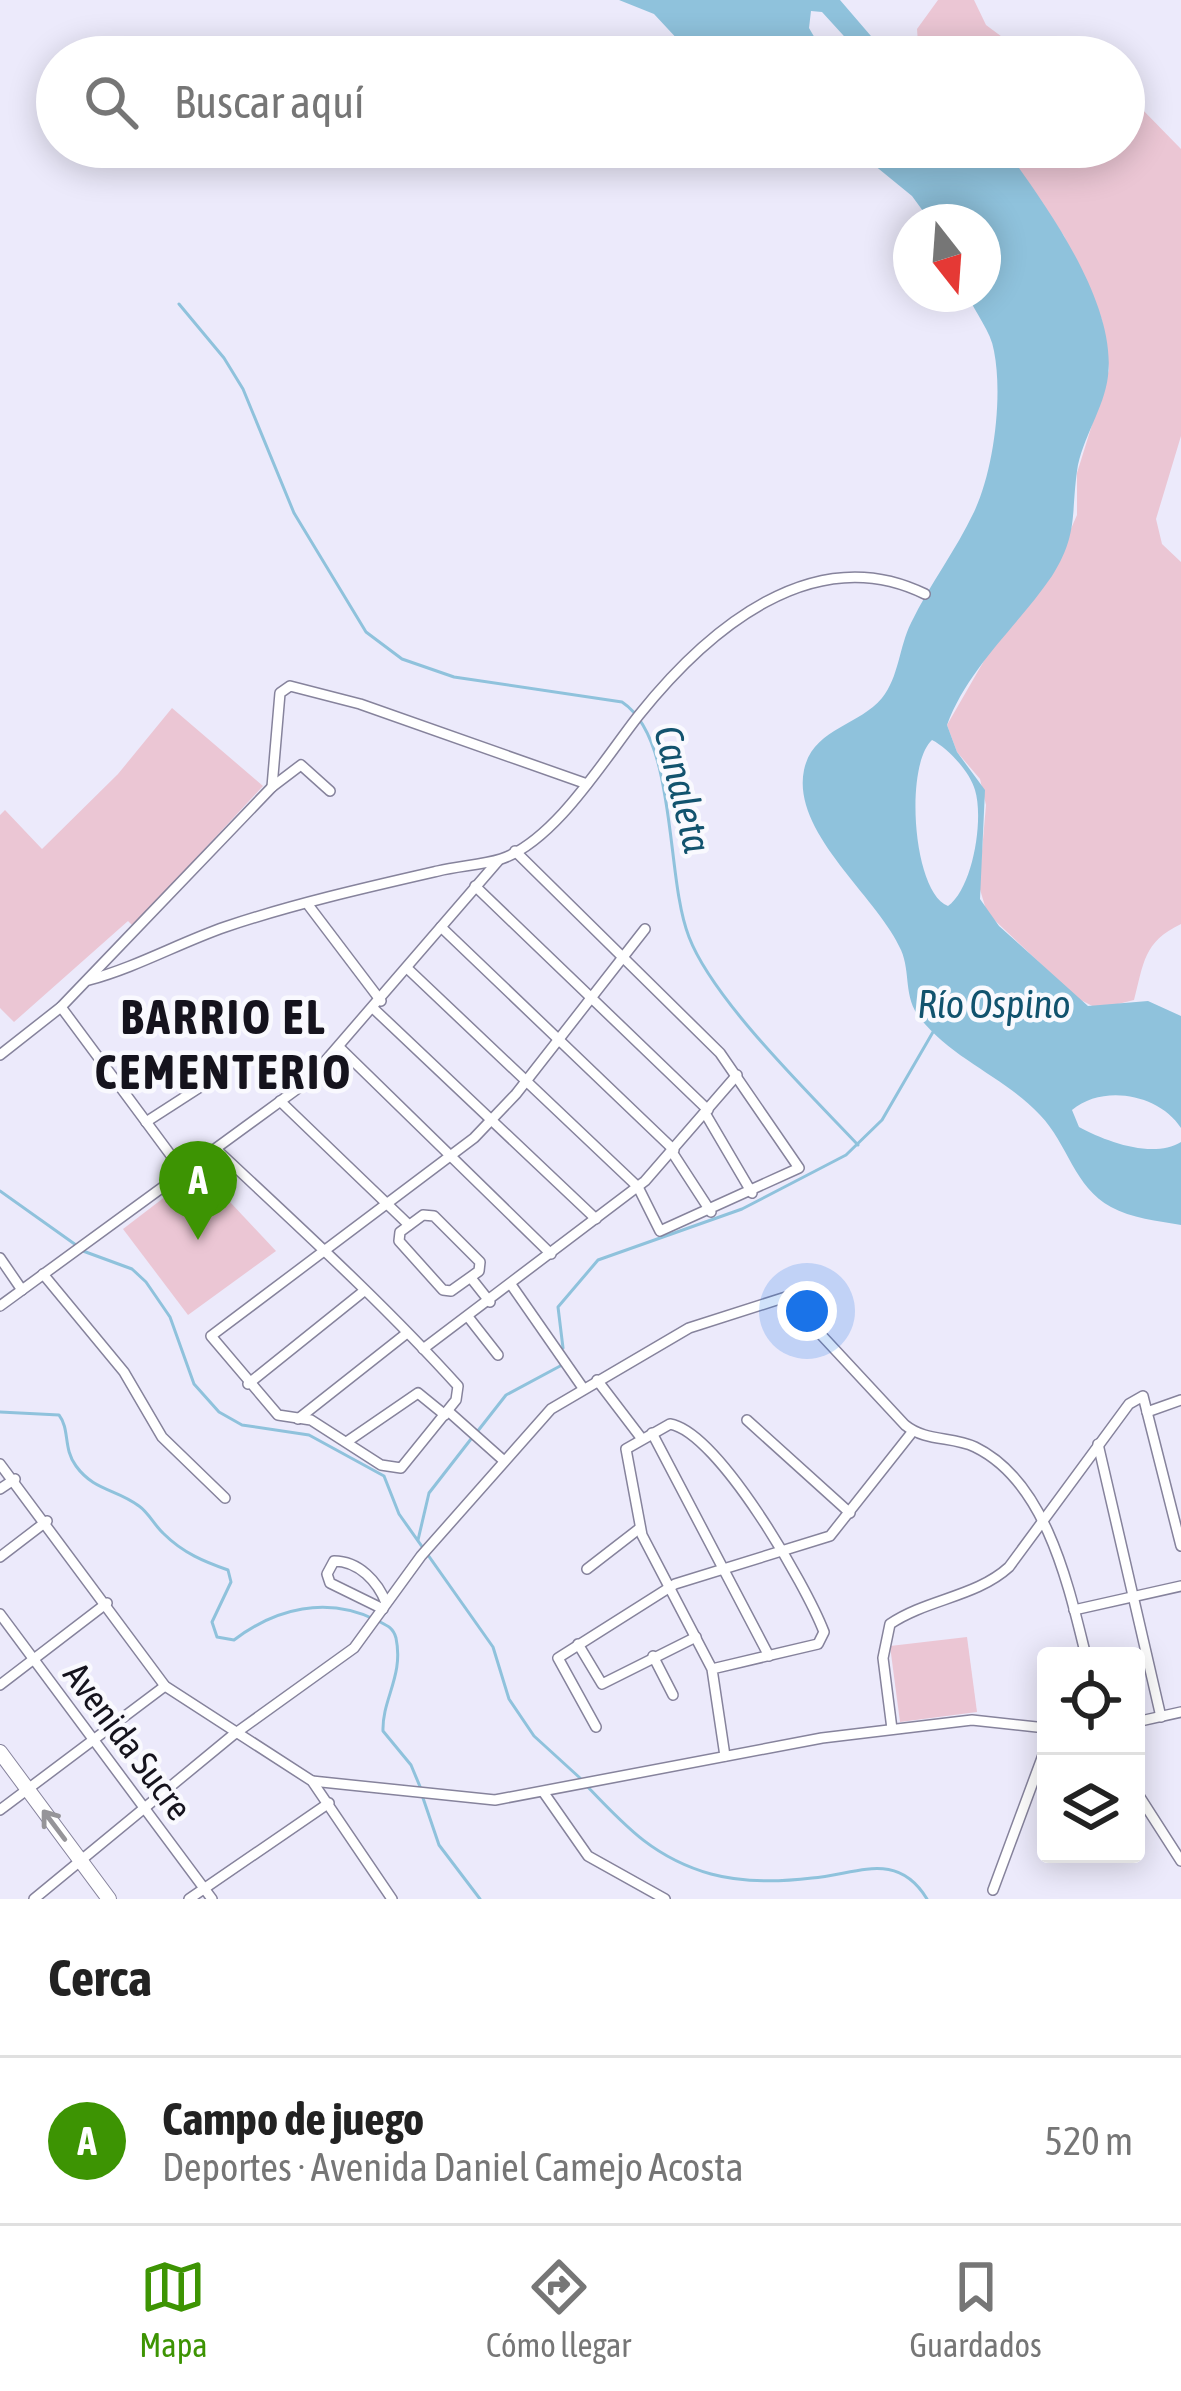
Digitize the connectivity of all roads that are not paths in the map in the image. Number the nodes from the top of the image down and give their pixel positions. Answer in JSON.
{"nodes":[{"id":1,"x":925,"y":594,"type":"dead end"},
{"id":2,"x":586,"y":784,"type":"junction"},
{"id":3,"x":272,"y":787,"type":"junction"},
{"id":4,"x":330,"y":790,"type":"dead end"},
{"id":5,"x":514,"y":851,"type":"junction"},
{"id":6,"x":499,"y":860,"type":"junction"},
{"id":7,"x":475,"y":886,"type":"junction"},
{"id":8,"x":309,"y":906,"type":"junction"},
{"id":9,"x":441,"y":927,"type":"junction"},
{"id":10,"x":645,"y":928,"type":"dead end"},
{"id":11,"x":623,"y":959,"type":"junction"},
{"id":12,"x":408,"y":969,"type":"junction"},
{"id":13,"x":89,"y":980,"type":"junction"},
{"id":14,"x":592,"y":997,"type":"junction"},
{"id":15,"x":378,"y":1005,"type":"junction"},
{"id":16,"x":61,"y":1007,"type":"junction"},
{"id":17,"x":558,"y":1038,"type":"junction"},
{"id":18,"x":340,"y":1049,"type":"junction"},
{"id":19,"x":0,"y":1055,"type":"edge"},
{"id":20,"x":737,"y":1075,"type":"junction"},
{"id":21,"x":525,"y":1081,"type":"junction"},
{"id":22,"x":208,"y":1082,"type":"dead end"},
{"id":23,"x":280,"y":1101,"type":"junction"},
{"id":24,"x":706,"y":1111,"type":"junction"},
{"id":25,"x":491,"y":1120,"type":"junction"},
{"id":26,"x":146,"y":1122,"type":"junction"},
{"id":27,"x":216,"y":1149,"type":"junction"},
{"id":28,"x":673,"y":1151,"type":"junction"},
{"id":29,"x":451,"y":1156,"type":"junction"},
{"id":30,"x":184,"y":1173,"type":"junction"},
{"id":31,"x":638,"y":1187,"type":"junction"},
{"id":32,"x":752,"y":1192,"type":"junction"},
{"id":33,"x":386,"y":1203,"type":"junction"},
{"id":34,"x":711,"y":1212,"type":"junction"},
{"id":35,"x":596,"y":1220,"type":"junction"},
{"id":36,"x":409,"y":1225,"type":"junction"},
{"id":37,"x":324,"y":1253,"type":"junction"},
{"id":38,"x":551,"y":1254,"type":"junction"},
{"id":39,"x":0,"y":1258,"type":"edge"},
{"id":40,"x":44,"y":1274,"type":"junction"},
{"id":41,"x":471,"y":1278,"type":"junction"},
{"id":42,"x":512,"y":1286,"type":"junction"},
{"id":43,"x":22,"y":1290,"type":"junction"},
{"id":44,"x":364,"y":1292,"type":"junction"},
{"id":45,"x":490,"y":1302,"type":"junction"},
{"id":46,"x":0,"y":1306,"type":"edge"},
{"id":47,"x":469,"y":1318,"type":"junction"},
{"id":48,"x":407,"y":1333,"type":"junction"},
{"id":49,"x":423,"y":1349,"type":"junction"},
{"id":50,"x":499,"y":1355,"type":"dead end"},
{"id":51,"x":597,"y":1380,"type":"junction"},
{"id":52,"x":248,"y":1384,"type":"junction"},
{"id":53,"x":583,"y":1388,"type":"junction"},
{"id":54,"x":1181,"y":1400,"type":"edge"},
{"id":55,"x":1148,"y":1412,"type":"junction"},
{"id":56,"x":447,"y":1413,"type":"junction"},
{"id":57,"x":297,"y":1419,"type":"junction"},
{"id":58,"x":747,"y":1420,"type":"dead end"},
{"id":59,"x":913,"y":1431,"type":"junction"},
{"id":60,"x":647,"y":1436,"type":"junction"},
{"id":61,"x":348,"y":1441,"type":"junction"},
{"id":62,"x":1098,"y":1444,"type":"junction"},
{"id":63,"x":503,"y":1460,"type":"junction"},
{"id":64,"x":0,"y":1464,"type":"edge"},
{"id":65,"x":15,"y":1479,"type":"junction"},
{"id":66,"x":0,"y":1489,"type":"edge"},
{"id":67,"x":225,"y":1498,"type":"dead end"},
{"id":68,"x":850,"y":1513,"type":"junction"},
{"id":69,"x":47,"y":1521,"type":"junction"},
{"id":70,"x":1044,"y":1521,"type":"junction"},
{"id":71,"x":640,"y":1528,"type":"junction"},
{"id":72,"x":1181,"y":1546,"type":"edge"},
{"id":73,"x":778,"y":1552,"type":"junction"},
{"id":74,"x":0,"y":1557,"type":"edge"},
{"id":75,"x":587,"y":1568,"type":"dead end"},
{"id":76,"x":723,"y":1568,"type":"junction"},
{"id":77,"x":1181,"y":1586,"type":"edge"},
{"id":78,"x":668,"y":1587,"type":"junction"},
{"id":79,"x":1134,"y":1597,"type":"junction"},
{"id":80,"x":106,"y":1603,"type":"junction"},
{"id":81,"x":1074,"y":1610,"type":"junction"},
{"id":82,"x":380,"y":1613,"type":"junction"},
{"id":83,"x":0,"y":1614,"type":"edge"},
{"id":84,"x":696,"y":1637,"type":"junction"},
{"id":85,"x":578,"y":1644,"type":"junction"},
{"id":86,"x":1084,"y":1647,"type":"edge"},
{"id":87,"x":653,"y":1655,"type":"junction"},
{"id":88,"x":769,"y":1656,"type":"junction"},
{"id":89,"x":34,"y":1661,"type":"junction"},
{"id":90,"x":712,"y":1669,"type":"junction"},
{"id":91,"x":0,"y":1685,"type":"edge"},
{"id":92,"x":165,"y":1686,"type":"junction"},
{"id":93,"x":674,"y":1695,"type":"dead end"},
{"id":94,"x":1181,"y":1712,"type":"edge"},
{"id":95,"x":1161,"y":1717,"type":"junction"},
{"id":96,"x":1145,"y":1720,"type":"edge"},
{"id":97,"x":596,"y":1726,"type":"dead end"},
{"id":98,"x":1037,"y":1727,"type":"edge"},
{"id":99,"x":892,"y":1729,"type":"junction"},
{"id":100,"x":233,"y":1735,"type":"junction"},
{"id":101,"x":93,"y":1739,"type":"junction"},
{"id":102,"x":0,"y":1751,"type":"edge"},
{"id":103,"x":1043,"y":1755,"type":"edge"},
{"id":104,"x":725,"y":1756,"type":"junction"},
{"id":105,"x":312,"y":1781,"type":"junction"},
{"id":106,"x":27,"y":1790,"type":"junction"},
{"id":107,"x":544,"y":1793,"type":"junction"},
{"id":108,"x":329,"y":1802,"type":"junction"},
{"id":109,"x":1145,"y":1805,"type":"edge"},
{"id":110,"x":144,"y":1807,"type":"junction"},
{"id":111,"x":0,"y":1810,"type":"edge"},
{"id":112,"x":80,"y":1859,"type":"junction"},
{"id":113,"x":1181,"y":1861,"type":"edge"},
{"id":114,"x":205,"y":1889,"type":"junction"},
{"id":115,"x":993,"y":1890,"type":"dead end"},
{"id":116,"x":387,"y":1897,"type":"edge"},
{"id":117,"x":34,"y":1899,"type":"edge"},
{"id":118,"x":109,"y":1899,"type":"edge"},
{"id":119,"x":189,"y":1899,"type":"edge"},
{"id":120,"x":212,"y":1899,"type":"edge"},
{"id":121,"x":665,"y":1899,"type":"edge"}],
"edges":[{"from":1,"to":2,"type":"street"},
{"from":2,"to":3,"type":"street"},
{"from":2,"to":5,"type":"street"},
{"from":3,"to":4,"type":"street"},
{"from":3,"to":13,"type":"street"},
{"from":5,"to":6,"type":"street"},
{"from":5,"to":11,"type":"street"},
{"from":6,"to":7,"type":"street"},
{"from":6,"to":8,"type":"street"},
{"from":7,"to":9,"type":"street"},
{"from":7,"to":14,"type":"street"},
{"from":8,"to":13,"type":"street"},
{"from":8,"to":15,"type":"street"},
{"from":9,"to":12,"type":"street"},
{"from":9,"to":17,"type":"street"},
{"from":10,"to":11,"type":"street"},
{"from":11,"to":14,"type":"street"},
{"from":11,"to":20,"type":"street"},
{"from":12,"to":15,"type":"street"},
{"from":12,"to":21,"type":"street"},
{"from":13,"to":16,"type":"street"},
{"from":14,"to":17,"type":"street"},
{"from":14,"to":24,"type":"street"},
{"from":15,"to":18,"type":"street"},
{"from":15,"to":25,"type":"street"},
{"from":16,"to":19,"type":"street"},
{"from":16,"to":26,"type":"street"},
{"from":17,"to":21,"type":"street"},
{"from":17,"to":28,"type":"street"},
{"from":18,"to":23,"type":"street"},
{"from":18,"to":29,"type":"street"},
{"from":20,"to":24,"type":"street"},
{"from":20,"to":32,"type":"street"},
{"from":21,"to":25,"type":"street"},
{"from":21,"to":31,"type":"street"},
{"from":22,"to":26,"type":"street"},
{"from":23,"to":27,"type":"street"},
{"from":23,"to":33,"type":"street"},
{"from":24,"to":28,"type":"street"},
{"from":24,"to":32,"type":"street"},
{"from":25,"to":29,"type":"street"},
{"from":25,"to":35,"type":"street"},
{"from":26,"to":30,"type":"street"},
{"from":27,"to":30,"type":"street"},
{"from":27,"to":37,"type":"street"},
{"from":28,"to":31,"type":"street"},
{"from":28,"to":34,"type":"street"},
{"from":29,"to":33,"type":"street"},
{"from":29,"to":38,"type":"street"},
{"from":30,"to":40,"type":"street"},
{"from":31,"to":34,"type":"street"},
{"from":31,"to":35,"type":"street"},
{"from":32,"to":34,"type":"street"},
{"from":33,"to":36,"type":"street"},
{"from":33,"to":37,"type":"street"},
{"from":35,"to":38,"type":"street"},
{"from":36,"to":41,"type":"street"},
{"from":36,"to":41,"type":"street"},
{"from":37,"to":44,"type":"street"},
{"from":37,"to":52,"type":"street"},
{"from":38,"to":42,"type":"street"},
{"from":39,"to":43,"type":"street"},
{"from":40,"to":43,"type":"street"},
{"from":40,"to":67,"type":"street"},
{"from":41,"to":45,"type":"street"},
{"from":42,"to":45,"type":"street"},
{"from":42,"to":53,"type":"street"},
{"from":43,"to":46,"type":"street"},
{"from":44,"to":48,"type":"street"},
{"from":44,"to":52,"type":"street"},
{"from":45,"to":47,"type":"street"},
{"from":47,"to":49,"type":"street"},
{"from":47,"to":50,"type":"street"},
{"from":48,"to":49,"type":"street"},
{"from":48,"to":57,"type":"street"},
{"from":49,"to":56,"type":"street"},
{"from":51,"to":53,"type":"street"},
{"from":51,"to":59,"type":"street"},
{"from":51,"to":60,"type":"street"},
{"from":52,"to":57,"type":"street"},
{"from":53,"to":63,"type":"street"},
{"from":54,"to":55,"type":"street"},
{"from":55,"to":62,"type":"street"},
{"from":55,"to":72,"type":"street"},
{"from":56,"to":61,"type":"street"},
{"from":56,"to":61,"type":"street"},
{"from":56,"to":63,"type":"street"},
{"from":57,"to":61,"type":"street"},
{"from":58,"to":68,"type":"street"},
{"from":59,"to":68,"type":"street"},
{"from":59,"to":70,"type":"street"},
{"from":60,"to":71,"type":"street"},
{"from":60,"to":73,"type":"street"},
{"from":60,"to":76,"type":"street"},
{"from":62,"to":70,"type":"street"},
{"from":62,"to":79,"type":"street"},
{"from":63,"to":82,"type":"street"},
{"from":64,"to":65,"type":"street"},
{"from":65,"to":66,"type":"street"},
{"from":65,"to":69,"type":"street"},
{"from":68,"to":73,"type":"street"},
{"from":69,"to":74,"type":"street"},
{"from":69,"to":80,"type":"street"},
{"from":70,"to":81,"type":"street"},
{"from":70,"to":99,"type":"street"},
{"from":71,"to":75,"type":"street"},
{"from":71,"to":78,"type":"street"},
{"from":73,"to":76,"type":"street"},
{"from":73,"to":88,"type":"street"},
{"from":76,"to":78,"type":"street"},
{"from":76,"to":88,"type":"street"},
{"from":77,"to":79,"type":"street"},
{"from":78,"to":84,"type":"street"},
{"from":78,"to":85,"type":"street"},
{"from":79,"to":81,"type":"street"},
{"from":79,"to":95,"type":"street"},
{"from":80,"to":89,"type":"street"},
{"from":80,"to":92,"type":"street"},
{"from":81,"to":86,"type":"street"},
{"from":82,"to":82,"type":"street"},
{"from":82,"to":100,"type":"street"},
{"from":83,"to":89,"type":"street","name":"Avenida Sucre"},
{"from":84,"to":87,"type":"street"},
{"from":84,"to":90,"type":"street"},
{"from":85,"to":87,"type":"street"},
{"from":85,"to":97,"type":"street"},
{"from":87,"to":93,"type":"street"},
{"from":88,"to":90,"type":"street"},
{"from":89,"to":91,"type":"street"},
{"from":89,"to":101,"type":"street","name":"Avenida Sucre"},
{"from":90,"to":104,"type":"street"},
{"from":92,"to":100,"type":"street"},
{"from":92,"to":101,"type":"street"},
{"from":94,"to":95,"type":"street"},
{"from":95,"to":96,"type":"street"},
{"from":98,"to":99,"type":"street"},
{"from":99,"to":104,"type":"street"},
{"from":100,"to":105,"type":"street"},
{"from":100,"to":110,"type":"street"},
{"from":101,"to":106,"type":"street"},
{"from":101,"to":110,"type":"street","name":"Avenida Sucre"},
{"from":102,"to":106,"type":"main road"},
{"from":103,"to":115,"type":"street"},
{"from":104,"to":107,"type":"street"},
{"from":105,"to":107,"type":"street"},
{"from":105,"to":108,"type":"street"},
{"from":106,"to":111,"type":"street"},
{"from":112,"to":106,"type":"main road","one_way":true},
{"from":107,"to":121,"type":"street"},
{"from":108,"to":114,"type":"street"},
{"from":108,"to":116,"type":"street"},
{"from":109,"to":113,"type":"street"},
{"from":110,"to":112,"type":"street"},
{"from":110,"to":114,"type":"street","name":"Avenida Sucre"},
{"from":112,"to":117,"type":"street"},
{"from":112,"to":118,"type":"main road"},
{"from":114,"to":119,"type":"street"},
{"from":114,"to":120,"type":"street","name":"Avenida Sucre"}]}
